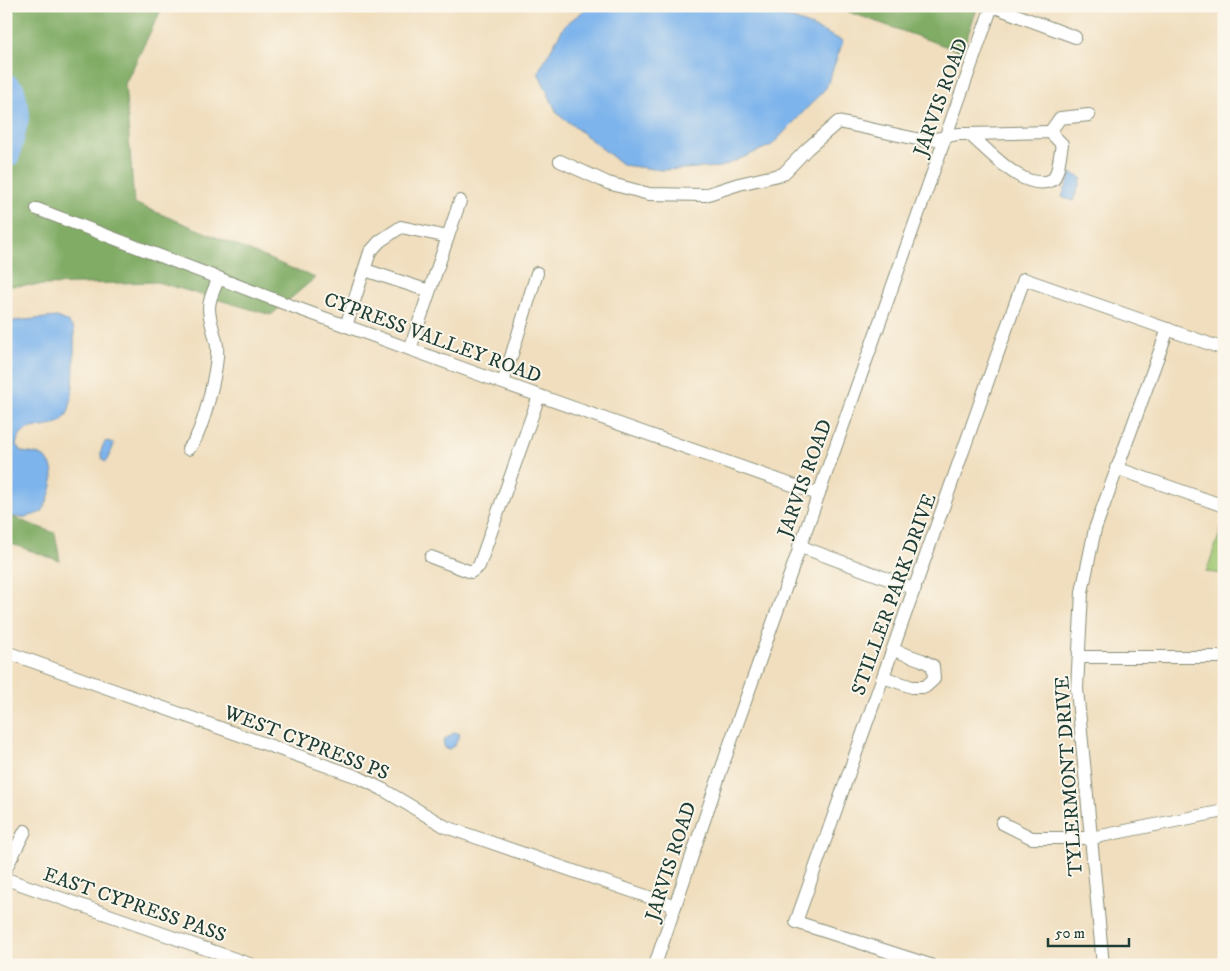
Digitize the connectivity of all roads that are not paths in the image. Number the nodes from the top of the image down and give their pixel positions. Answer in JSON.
{"nodes":[{"id":1,"x":992,"y":6,"type":"edge"},
{"id":2,"x":1075,"y":37,"type":"dead end"},
{"id":3,"x":1089,"y":115,"type":"dead end"},
{"id":4,"x":1050,"y":132,"type":"junction"},
{"id":5,"x":969,"y":134,"type":"junction"},
{"id":6,"x":946,"y":137,"type":"junction"},
{"id":7,"x":560,"y":161,"type":"dead end"},
{"id":8,"x":460,"y":201,"type":"dead end"},
{"id":9,"x":37,"y":209,"type":"dead end"},
{"id":10,"x":448,"y":238,"type":"junction"},
{"id":11,"x":364,"y":270,"type":"junction"},
{"id":12,"x":537,"y":273,"type":"dead end"},
{"id":13,"x":218,"y":278,"type":"junction"},
{"id":14,"x":430,"y":291,"type":"junction"},
{"id":15,"x":346,"y":326,"type":"junction"},
{"id":16,"x":1168,"y":329,"type":"junction"},
{"id":17,"x":410,"y":348,"type":"junction"},
{"id":18,"x":1224,"y":349,"type":"edge"},
{"id":19,"x":503,"y":383,"type":"junction"},
{"id":20,"x":539,"y":396,"type":"junction"},
{"id":21,"x":188,"y":448,"type":"dead end"},
{"id":22,"x":1116,"y":468,"type":"junction"},
{"id":23,"x":818,"y":494,"type":"junction"},
{"id":24,"x":1224,"y":506,"type":"edge"},
{"id":25,"x":799,"y":546,"type":"junction"},
{"id":26,"x":431,"y":557,"type":"dead end"},
{"id":27,"x":915,"y":589,"type":"junction"},
{"id":28,"x":893,"y":650,"type":"junction"},
{"id":29,"x":6,"y":652,"type":"edge"},
{"id":30,"x":1218,"y":656,"type":"dead end"},
{"id":31,"x":1079,"y":657,"type":"junction"},
{"id":32,"x":883,"y":677,"type":"junction"},
{"id":33,"x":1224,"y":810,"type":"edge"},
{"id":34,"x":1002,"y":823,"type":"dead end"},
{"id":35,"x":24,"y":831,"type":"dead end"},
{"id":36,"x":1091,"y":838,"type":"junction"},
{"id":37,"x":6,"y":868,"type":"edge"},
{"id":38,"x":6,"y":879,"type":"edge"},
{"id":39,"x":675,"y":906,"type":"junction"},
{"id":40,"x":252,"y":965,"type":"edge"},
{"id":41,"x":655,"y":965,"type":"edge"},
{"id":42,"x":930,"y":965,"type":"edge"},
{"id":43,"x":1104,"y":965,"type":"edge"}],
"edges":[{"from":1,"to":2,"type":"street"},
{"from":1,"to":6,"type":"street","name":"JARVIS ROAD"},
{"from":3,"to":4,"type":"street"},
{"from":4,"to":5,"type":"street"},
{"from":4,"to":5,"type":"street"},
{"from":5,"to":6,"type":"street"},
{"from":6,"to":7,"type":"street"},
{"from":6,"to":23,"type":"street","name":"JARVIS ROAD"},
{"from":8,"to":10,"type":"street"},
{"from":9,"to":13,"type":"street","name":"CYPRESS VALLEY ROAD"},
{"from":10,"to":11,"type":"street"},
{"from":10,"to":14,"type":"street"},
{"from":11,"to":14,"type":"street"},
{"from":11,"to":15,"type":"street"},
{"from":12,"to":19,"type":"street"},
{"from":13,"to":15,"type":"street","name":"CYPRESS VALLEY ROAD"},
{"from":13,"to":21,"type":"street"},
{"from":14,"to":17,"type":"street"},
{"from":15,"to":17,"type":"street","name":"CYPRESS VALLEY ROAD"},
{"from":16,"to":18,"type":"street"},
{"from":16,"to":22,"type":"street","name":"TYLERMONT DRIVE"},
{"from":16,"to":27,"type":"street","name":"STILLER PARK DRIVE"},
{"from":17,"to":19,"type":"street","name":"CYPRESS VALLEY ROAD"},
{"from":19,"to":20,"type":"street","name":"CYPRESS VALLEY ROAD"},
{"from":20,"to":23,"type":"street","name":"CYPRESS VALLEY ROAD"},
{"from":20,"to":26,"type":"street"},
{"from":22,"to":24,"type":"street"},
{"from":22,"to":31,"type":"street","name":"TYLERMONT DRIVE"},
{"from":23,"to":25,"type":"street","name":"JARVIS ROAD"},
{"from":25,"to":27,"type":"street"},
{"from":25,"to":39,"type":"street","name":"JARVIS ROAD"},
{"from":27,"to":28,"type":"street","name":"STILLER PARK DRIVE"},
{"from":28,"to":32,"type":"street","name":"STILLER PARK DRIVE"},
{"from":28,"to":32,"type":"street"},
{"from":29,"to":39,"type":"street","name":"WEST CYPRESS PS"},
{"from":30,"to":31,"type":"street"},
{"from":31,"to":36,"type":"street","name":"TYLERMONT DRIVE"},
{"from":32,"to":42,"type":"street","name":"STILLER PARK DRIVE"},
{"from":33,"to":36,"type":"street"},
{"from":34,"to":36,"type":"street"},
{"from":35,"to":37,"type":"street"},
{"from":36,"to":43,"type":"street","name":"TYLERMONT DRIVE"},
{"from":38,"to":40,"type":"street","name":"EAST CYPRESS PASS"},
{"from":39,"to":41,"type":"street","name":"JARVIS ROAD"}]}
